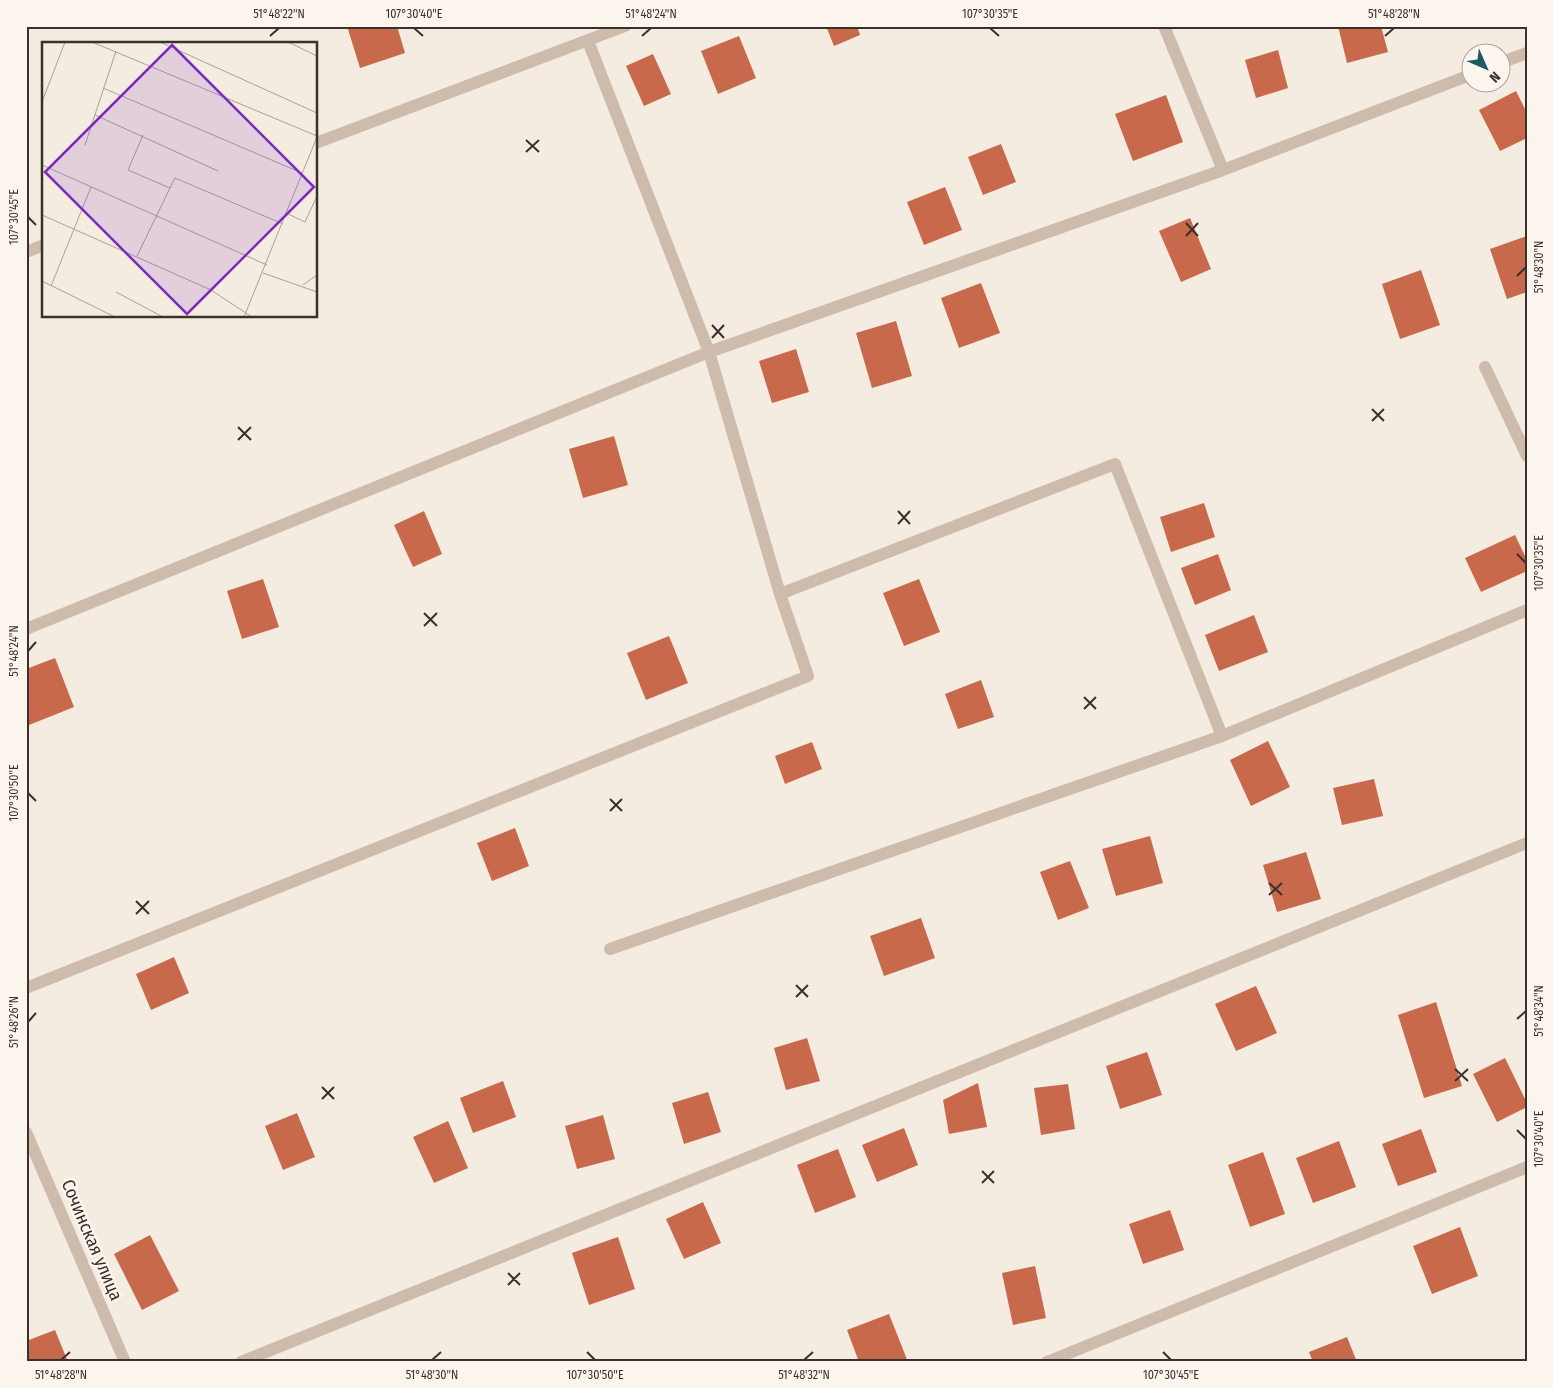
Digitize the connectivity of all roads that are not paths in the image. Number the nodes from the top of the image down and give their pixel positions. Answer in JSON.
{"nodes":[{"id":1,"x":625,"y":26,"type":"edge"},
{"id":2,"x":1164,"y":26,"type":"edge"},
{"id":3,"x":588,"y":41,"type":"junction"},
{"id":4,"x":1527,"y":53,"type":"edge"},
{"id":5,"x":1510,"y":59,"type":"edge"},
{"id":6,"x":1460,"y":79,"type":"edge"},
{"id":7,"x":318,"y":142,"type":"edge"},
{"id":8,"x":1223,"y":170,"type":"junction"},
{"id":9,"x":42,"y":246,"type":"edge"},
{"id":10,"x":26,"y":252,"type":"edge"},
{"id":11,"x":708,"y":352,"type":"junction"},
{"id":12,"x":1485,"y":367,"type":"dead end"},
{"id":13,"x":1527,"y":456,"type":"edge"},
{"id":14,"x":780,"y":594,"type":"junction"},
{"id":15,"x":1527,"y":610,"type":"edge"},
{"id":16,"x":26,"y":628,"type":"edge"},
{"id":17,"x":1222,"y":736,"type":"junction"},
{"id":18,"x":1527,"y":843,"type":"edge"},
{"id":19,"x":610,"y":949,"type":"dead end"},
{"id":20,"x":26,"y":988,"type":"edge"},
{"id":21,"x":26,"y":1132,"type":"edge"},
{"id":22,"x":1527,"y":1167,"type":"edge"},
{"id":23,"x":125,"y":1362,"type":"edge"},
{"id":24,"x":241,"y":1362,"type":"edge"},
{"id":25,"x":1047,"y":1362,"type":"edge"}],
"edges":[{"from":1,"to":3,"type":"street"},
{"from":2,"to":8,"type":"street"},
{"from":3,"to":7,"type":"street"},
{"from":3,"to":11,"type":"street"},
{"from":4,"to":5,"type":"street"},
{"from":6,"to":8,"type":"street"},
{"from":8,"to":11,"type":"street"},
{"from":9,"to":10,"type":"street"},
{"from":11,"to":14,"type":"street"},
{"from":11,"to":16,"type":"street"},
{"from":12,"to":13,"type":"street"},
{"from":14,"to":17,"type":"street"},
{"from":14,"to":20,"type":"street"},
{"from":15,"to":17,"type":"street"},
{"from":17,"to":19,"type":"street"},
{"from":18,"to":24,"type":"street"},
{"from":21,"to":23,"type":"street","name":"Сочинская улица"},
{"from":22,"to":25,"type":"street"}]}
